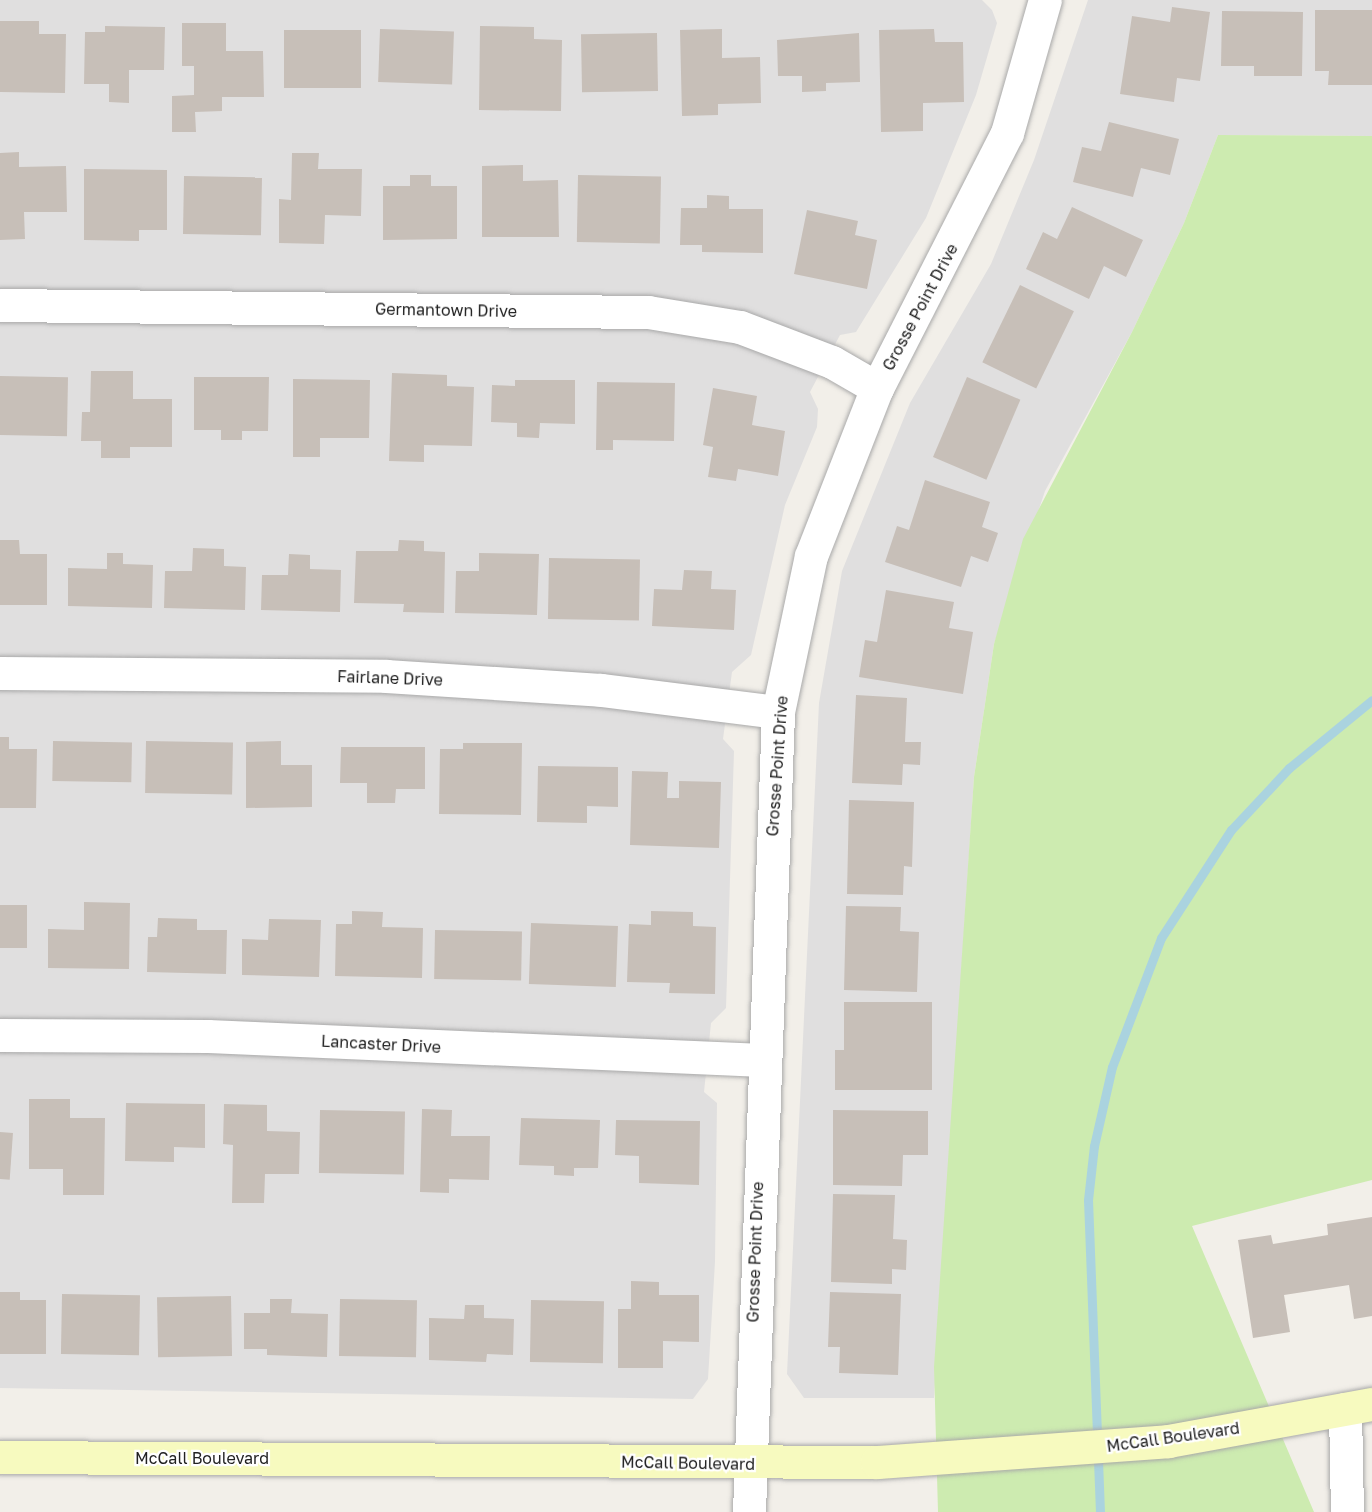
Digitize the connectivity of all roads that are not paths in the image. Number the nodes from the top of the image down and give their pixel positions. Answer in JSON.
{"nodes":[{"id":1,"x":1045,"y":0,"type":"edge"},
{"id":2,"x":0,"y":305,"type":"edge"},
{"id":3,"x":878,"y":388,"type":"junction"},
{"id":4,"x":0,"y":673,"type":"edge"},
{"id":5,"x":778,"y":712,"type":"junction"},
{"id":6,"x":0,"y":1035,"type":"edge"},
{"id":7,"x":762,"y":1060,"type":"junction"},
{"id":8,"x":1358,"y":1407,"type":"edge"},
{"id":9,"x":0,"y":1457,"type":"edge"},
{"id":10,"x":747,"y":1464,"type":"junction"},
{"id":11,"x":750,"y":1512,"type":"edge"},
{"id":12,"x":1347,"y":1512,"type":"edge"}],
"edges":[{"from":1,"to":3,"type":"street","name":"Grosse Point Drive"},
{"from":2,"to":3,"type":"street","name":"Germantown Drive"},
{"from":3,"to":5,"type":"street","name":"Grosse Point Drive"},
{"from":4,"to":5,"type":"street","name":"Fairlane Drive"},
{"from":5,"to":7,"type":"street","name":"Grosse Point Drive"},
{"from":6,"to":7,"type":"street","name":"Lancaster Drive"},
{"from":7,"to":10,"type":"street","name":"Grosse Point Drive"},
{"from":8,"to":10,"type":"main road","name":"McCall Boulevard"},
{"from":8,"to":12,"type":"street"},
{"from":9,"to":10,"type":"main road","name":"McCall Boulevard"},
{"from":10,"to":11,"type":"street","name":"Grosse Point Drive"}]}
